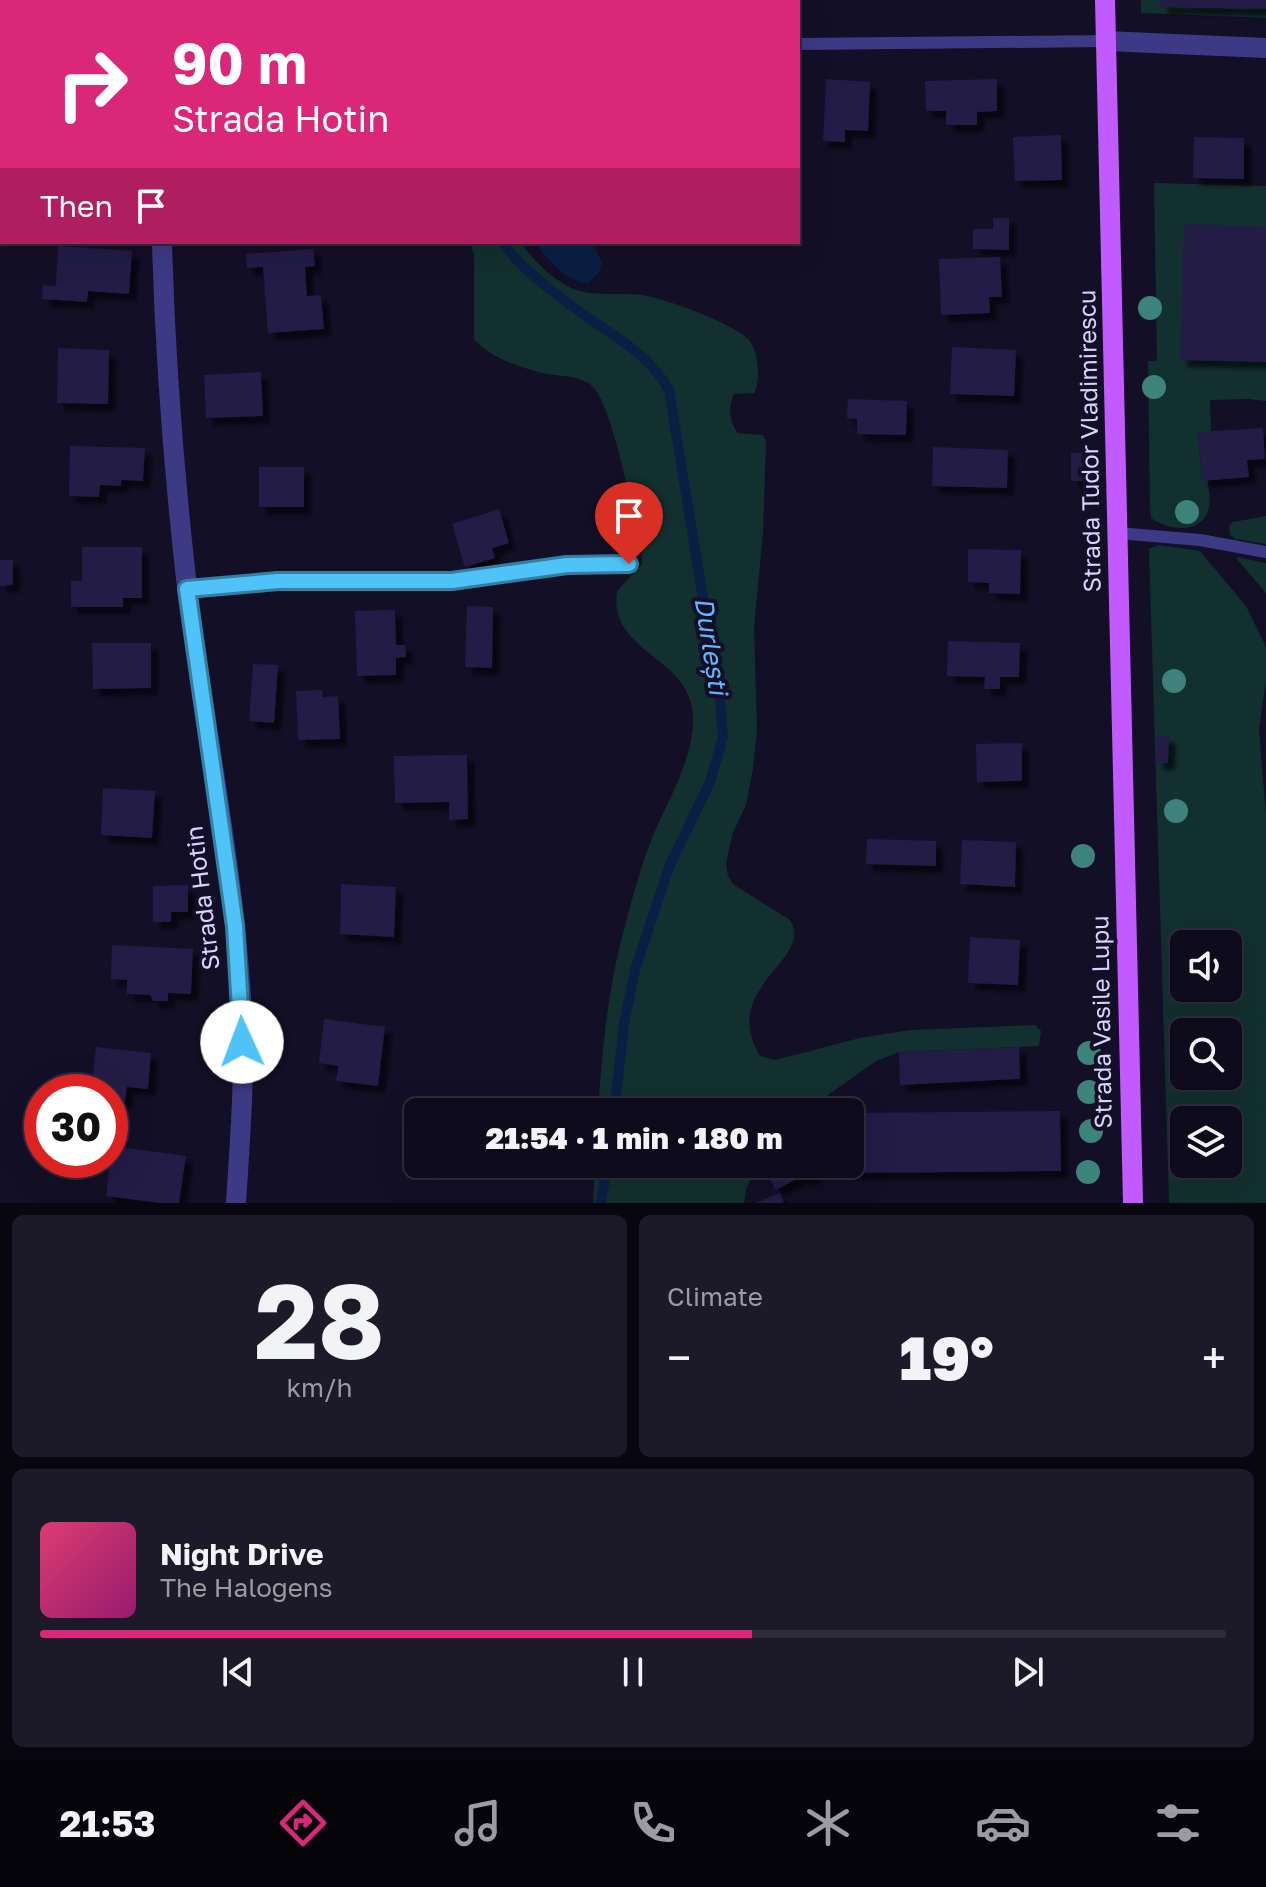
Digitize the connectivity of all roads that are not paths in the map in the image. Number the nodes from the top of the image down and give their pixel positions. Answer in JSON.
{"nodes":[{"id":1,"x":1105,"y":0,"type":"edge"},
{"id":2,"x":1106,"y":41,"type":"junction"},
{"id":3,"x":800,"y":44,"type":"edge"},
{"id":4,"x":1266,"y":48,"type":"edge"},
{"id":5,"x":162,"y":244,"type":"edge"},
{"id":6,"x":1118,"y":533,"type":"junction"},
{"id":7,"x":1266,"y":552,"type":"edge"},
{"id":8,"x":629,"y":564,"type":"dead end"},
{"id":9,"x":187,"y":589,"type":"junction"},
{"id":10,"x":1124,"y":841,"type":"joint"},
{"id":11,"x":236,"y":1203,"type":"edge"},
{"id":12,"x":1133,"y":1203,"type":"edge"}],
"edges":[{"from":1,"to":2,"type":"main road","name":"Strada Tudor Vladimirescu"},
{"from":2,"to":3,"type":"lane"},
{"from":2,"to":4,"type":"street"},
{"from":2,"to":6,"type":"main road","name":"Strada Tudor Vladimirescu"},
{"from":5,"to":9,"type":"street","name":"Strada Hotin"},
{"from":6,"to":7,"type":"lane"},
{"from":6,"to":10,"type":"main road","name":"Strada Tudor Vladimirescu"},
{"from":8,"to":9,"type":"lane"},
{"from":9,"to":11,"type":"street","name":"Strada Hotin"},
{"from":10,"to":12,"type":"main road","name":"Strada Vasile Lupu"}]}
